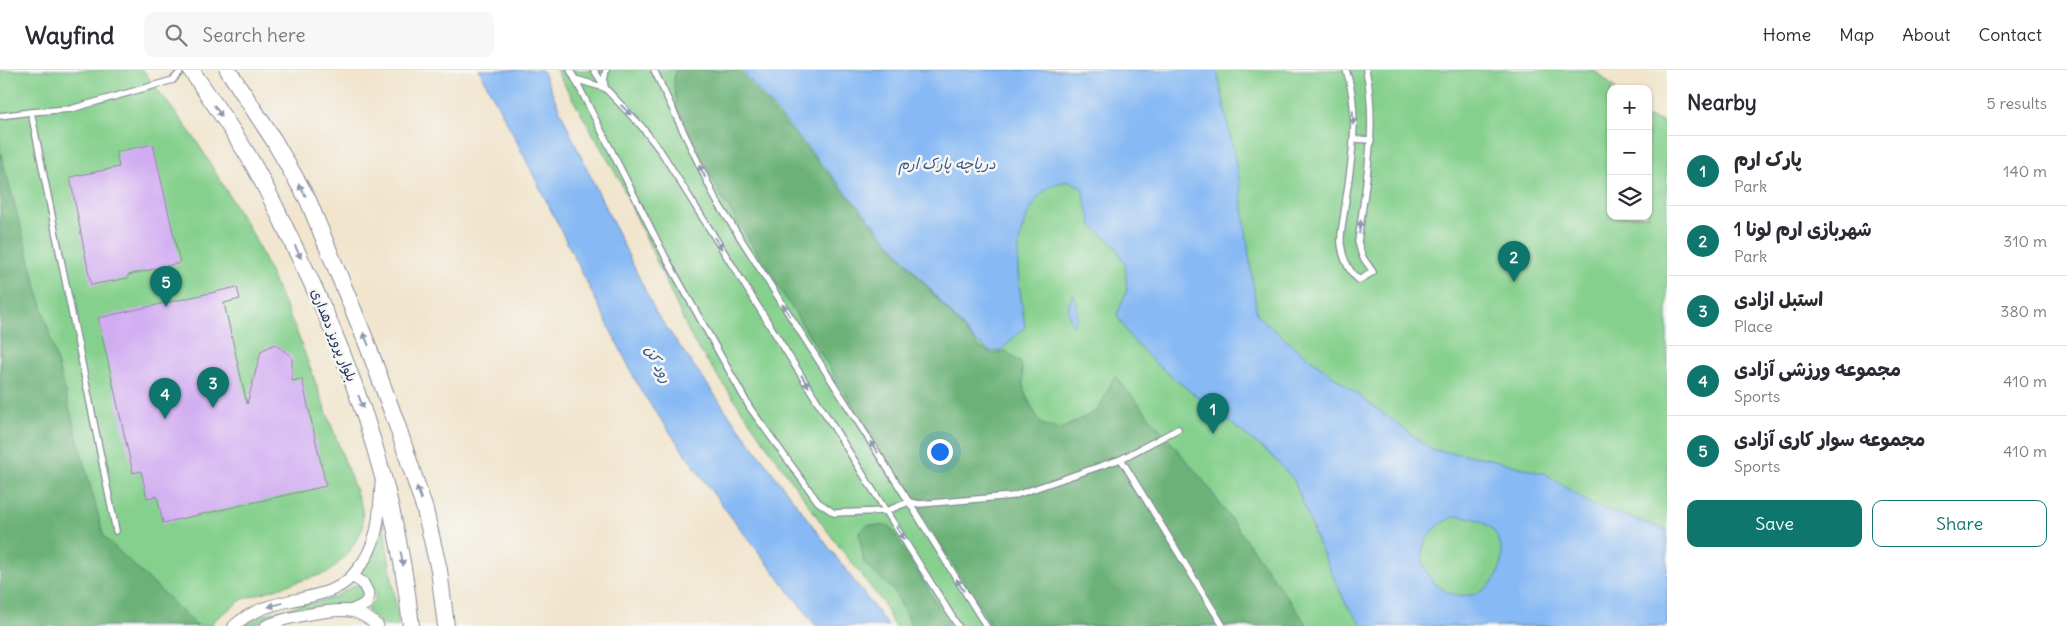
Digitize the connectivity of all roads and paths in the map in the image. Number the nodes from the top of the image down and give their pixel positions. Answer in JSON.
{"nodes":[{"id":1,"x":182,"y":70,"type":"edge"},
{"id":2,"x":192,"y":70,"type":"edge"},
{"id":3,"x":228,"y":70,"type":"edge"},
{"id":4,"x":570,"y":70,"type":"edge"},
{"id":5,"x":594,"y":70,"type":"edge"},
{"id":6,"x":606,"y":70,"type":"edge"},
{"id":7,"x":654,"y":70,"type":"edge"},
{"id":8,"x":1346,"y":70,"type":"edge"},
{"id":9,"x":1366,"y":70,"type":"edge"},
{"id":10,"x":575,"y":79,"type":"junction"},
{"id":11,"x":605,"y":88,"type":"junction"},
{"id":12,"x":31,"y":112,"type":"junction"},
{"id":13,"x":0,"y":116,"type":"edge"},
{"id":14,"x":1353,"y":139,"type":"junction"},
{"id":15,"x":1371,"y":140,"type":"junction"},
{"id":16,"x":1178,"y":429,"type":"dead end"},
{"id":17,"x":1121,"y":459,"type":"junction"},
{"id":18,"x":382,"y":466,"type":"junction"},
{"id":19,"x":909,"y":502,"type":"junction"},
{"id":20,"x":886,"y":511,"type":"junction"},
{"id":21,"x":116,"y":531,"type":"dead end"},
{"id":22,"x":352,"y":576,"type":"junction"},
{"id":23,"x":350,"y":611,"type":"junction"},
{"id":24,"x":234,"y":626,"type":"edge"},
{"id":25,"x":266,"y":626,"type":"edge"},
{"id":26,"x":378,"y":626,"type":"edge"},
{"id":27,"x":410,"y":626,"type":"edge"},
{"id":28,"x":446,"y":626,"type":"edge"},
{"id":29,"x":958,"y":626,"type":"edge"},
{"id":30,"x":986,"y":626,"type":"edge"},
{"id":31,"x":1223,"y":626,"type":"edge"}],
"edges":[{"from":1,"to":12,"type":"lane"},
{"from":2,"to":18,"type":"main road","name":"بلوار پرویز دهداری","one_way":true},
{"from":28,"to":3,"type":"main road","name":"بلوار پرویز دهداری","one_way":true},
{"from":4,"to":10,"type":"lane"},
{"from":5,"to":11,"type":"lane"},
{"from":6,"to":11,"type":"lane"},
{"from":19,"to":7,"type":"lane","one_way":true},
{"from":8,"to":14,"type":"lane","one_way":true},
{"from":9,"to":15,"type":"lane"},
{"from":10,"to":11,"type":"lane"},
{"from":10,"to":20,"type":"lane"},
{"from":11,"to":20,"type":"lane","one_way":true},
{"from":12,"to":13,"type":"lane"},
{"from":12,"to":21,"type":"lane"},
{"from":14,"to":15,"type":"lane"},
{"from":14,"to":15,"type":"lane","one_way":true},
{"from":16,"to":17,"type":"lane"},
{"from":17,"to":19,"type":"lane"},
{"from":17,"to":31,"type":"lane"},
{"from":18,"to":22,"type":"street"},
{"from":18,"to":27,"type":"main road","name":"بلوار پرویز دهداری","one_way":true},
{"from":19,"to":20,"type":"lane"},
{"from":30,"to":19,"type":"lane","one_way":true},
{"from":20,"to":29,"type":"lane","one_way":true},
{"from":22,"to":23,"type":"street"},
{"from":22,"to":24,"type":"street","one_way":true},
{"from":23,"to":25,"type":"street"},
{"from":23,"to":26,"type":"street"}]}
